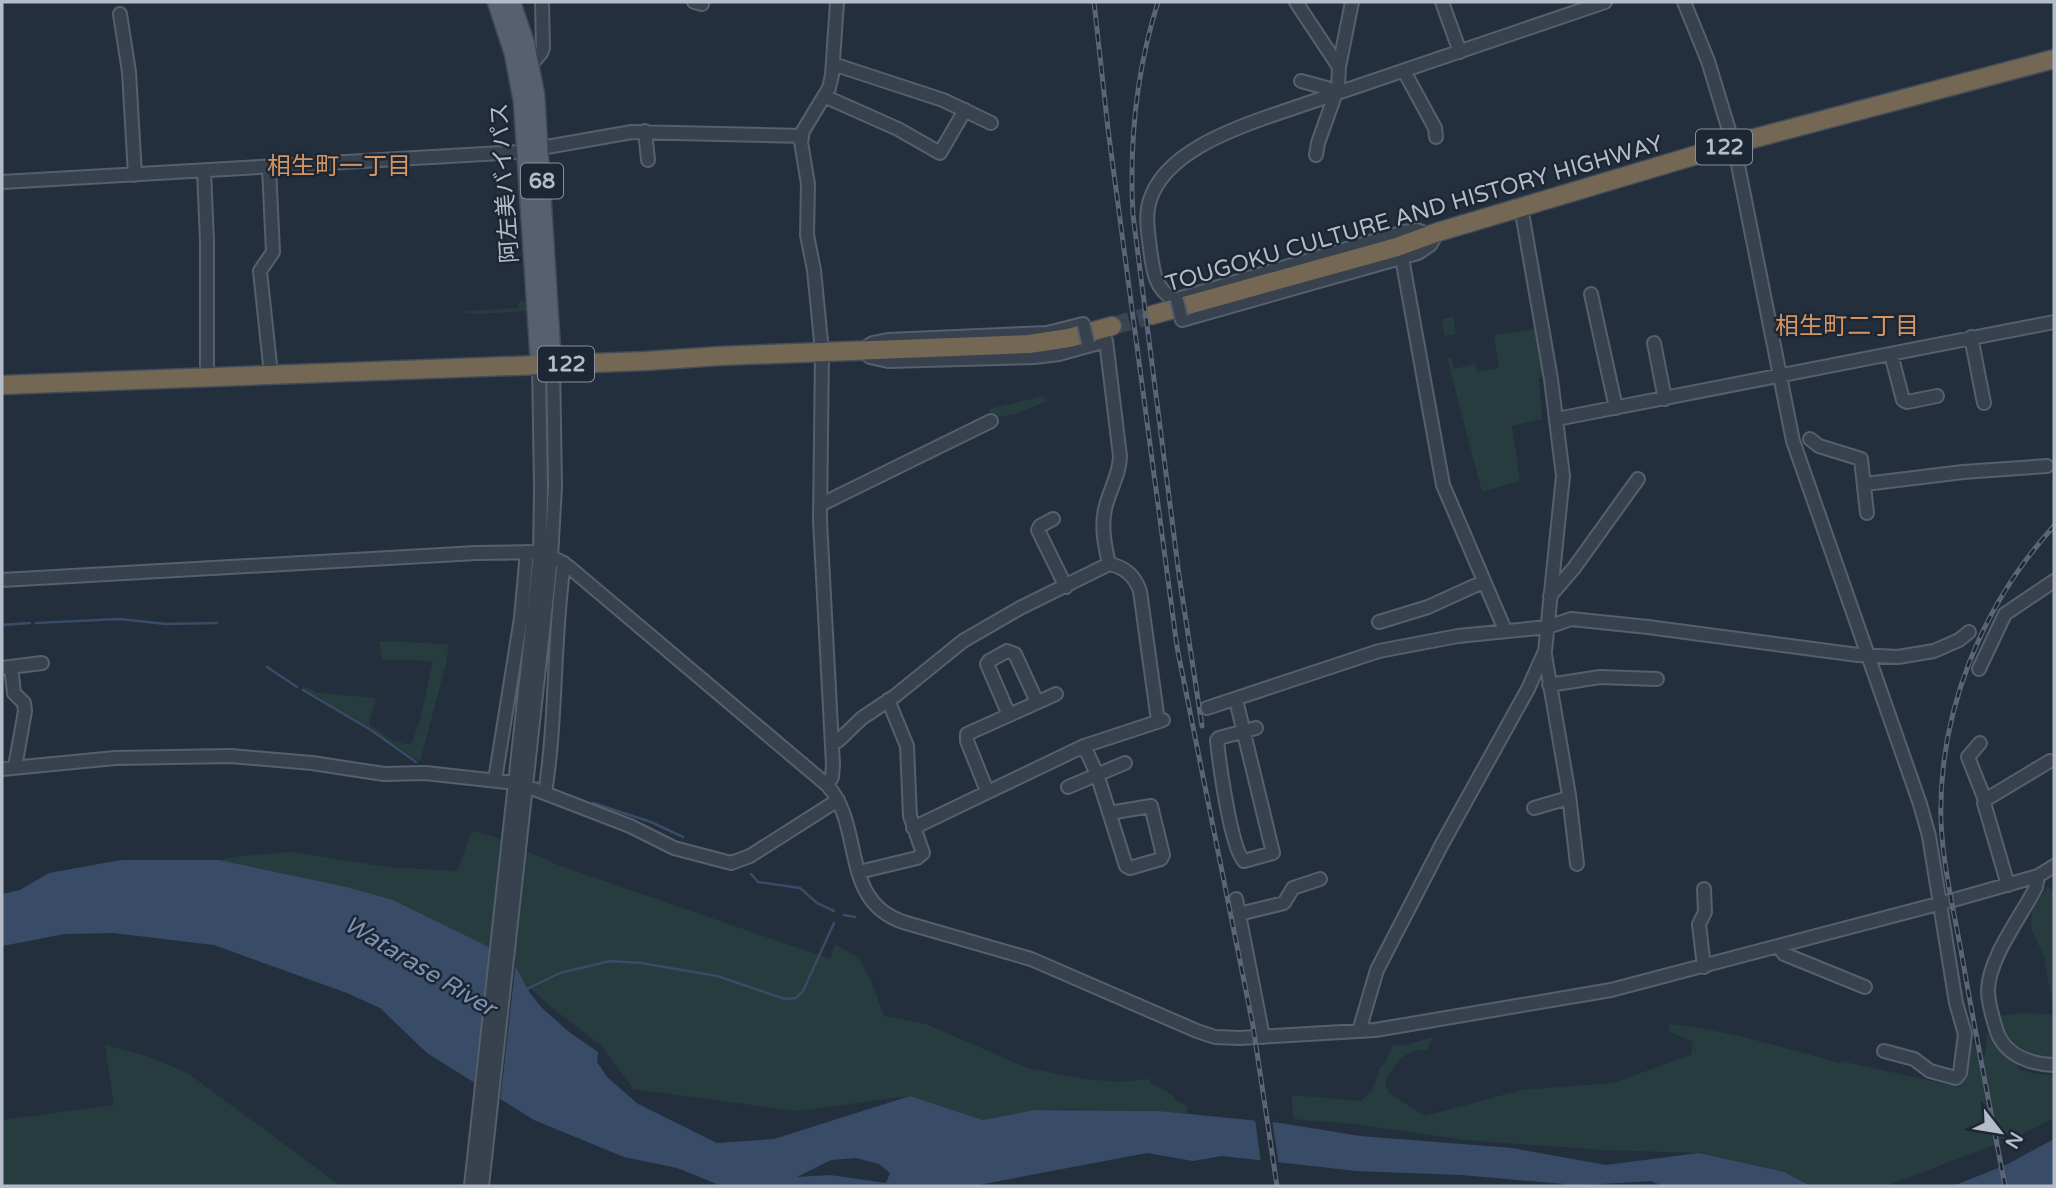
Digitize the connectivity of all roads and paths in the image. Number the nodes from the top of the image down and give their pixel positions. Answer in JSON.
{"nodes":[{"id":1,"x":496,"y":2,"type":"edge"},
{"id":2,"x":512,"y":2,"type":"edge"},
{"id":3,"x":542,"y":2,"type":"edge"},
{"id":4,"x":837,"y":2,"type":"edge"},
{"id":5,"x":1296,"y":2,"type":"edge"},
{"id":6,"x":1352,"y":2,"type":"edge"},
{"id":7,"x":1442,"y":2,"type":"edge"},
{"id":8,"x":1605,"y":2,"type":"edge"},
{"id":9,"x":1684,"y":2,"type":"edge"},
{"id":10,"x":120,"y":14,"type":"dead end"},
{"id":11,"x":1460,"y":52,"type":"junction"},
{"id":12,"x":2054,"y":59,"type":"edge"},
{"id":13,"x":833,"y":64,"type":"junction"},
{"id":14,"x":531,"y":65,"type":"junction"},
{"id":15,"x":1339,"y":67,"type":"junction"},
{"id":16,"x":1404,"y":71,"type":"junction"},
{"id":17,"x":1301,"y":81,"type":"dead end"},
{"id":18,"x":1335,"y":94,"type":"junction"},
{"id":19,"x":826,"y":97,"type":"junction"},
{"id":20,"x":965,"y":110,"type":"junction"},
{"id":21,"x":991,"y":124,"type":"dead end"},
{"id":22,"x":645,"y":131,"type":"junction"},
{"id":23,"x":802,"y":136,"type":"junction"},
{"id":24,"x":1436,"y":136,"type":"dead end"},
{"id":25,"x":1734,"y":145,"type":"junction"},
{"id":26,"x":533,"y":149,"type":"junction"},
{"id":27,"x":1316,"y":155,"type":"dead end"},
{"id":28,"x":648,"y":160,"type":"dead end"},
{"id":29,"x":270,"y":167,"type":"junction"},
{"id":30,"x":204,"y":171,"type":"junction"},
{"id":31,"x":135,"y":174,"type":"junction"},
{"id":32,"x":2,"y":182,"type":"edge"},
{"id":33,"x":1521,"y":207,"type":"junction"},
{"id":34,"x":1434,"y":234,"type":"junction"},
{"id":35,"x":1402,"y":258,"type":"junction"},
{"id":36,"x":1591,"y":294,"type":"dead end"},
{"id":37,"x":1177,"y":300,"type":"junction"},
{"id":38,"x":1152,"y":315,"type":"tunnel mouth"},
{"id":39,"x":2054,"y":322,"type":"edge"},
{"id":40,"x":1112,"y":326,"type":"tunnel mouth"},
{"id":41,"x":1971,"y":337,"type":"junction"},
{"id":42,"x":1654,"y":343,"type":"dead end"},
{"id":43,"x":1088,"y":345,"type":"junction"},
{"id":44,"x":861,"y":350,"type":"junction"},
{"id":45,"x":822,"y":352,"type":"junction"},
{"id":46,"x":1891,"y":354,"type":"junction"},
{"id":47,"x":546,"y":364,"type":"junction"},
{"id":48,"x":271,"y":374,"type":"junction"},
{"id":49,"x":1780,"y":376,"type":"junction"},
{"id":50,"x":207,"y":377,"type":"junction"},
{"id":51,"x":2,"y":385,"type":"edge"},
{"id":52,"x":1937,"y":396,"type":"dead end"},
{"id":53,"x":1665,"y":399,"type":"junction"},
{"id":54,"x":1984,"y":403,"type":"dead end"},
{"id":55,"x":1616,"y":408,"type":"junction"},
{"id":56,"x":1557,"y":419,"type":"junction"},
{"id":57,"x":992,"y":421,"type":"dead end"},
{"id":58,"x":1829,"y":437,"type":"dead end"},
{"id":59,"x":1810,"y":439,"type":"junction"},
{"id":60,"x":1793,"y":442,"type":"junction"},
{"id":61,"x":2047,"y":466,"type":"dead end"},
{"id":62,"x":1638,"y":479,"type":"dead end"},
{"id":63,"x":1865,"y":484,"type":"junction"},
{"id":64,"x":820,"y":505,"type":"junction"},
{"id":65,"x":1867,"y":513,"type":"dead end"},
{"id":66,"x":1053,"y":519,"type":"dead end"},
{"id":67,"x":545,"y":557,"type":"junction"},
{"id":68,"x":1109,"y":564,"type":"junction"},
{"id":69,"x":2,"y":580,"type":"edge"},
{"id":70,"x":2054,"y":581,"type":"edge"},
{"id":71,"x":1483,"y":582,"type":"junction"},
{"id":72,"x":1066,"y":587,"type":"junction"},
{"id":73,"x":1550,"y":596,"type":"junction"},
{"id":74,"x":1379,"y":622,"type":"dead end"},
{"id":75,"x":1548,"y":627,"type":"junction"},
{"id":76,"x":1505,"y":630,"type":"junction"},
{"id":77,"x":1969,"y":632,"type":"dead end"},
{"id":78,"x":1545,"y":651,"type":"junction"},
{"id":79,"x":1869,"y":656,"type":"junction"},
{"id":80,"x":42,"y":663,"type":"dead end"},
{"id":81,"x":6,"y":667,"type":"edge"},
{"id":82,"x":1979,"y":669,"type":"dead end"},
{"id":83,"x":1657,"y":679,"type":"dead end"},
{"id":84,"x":1549,"y":685,"type":"junction"},
{"id":85,"x":1056,"y":694,"type":"dead end"},
{"id":86,"x":888,"y":700,"type":"junction"},
{"id":87,"x":1236,"y":700,"type":"junction"},
{"id":88,"x":1037,"y":702,"type":"junction"},
{"id":89,"x":1207,"y":708,"type":"dead end"},
{"id":90,"x":1009,"y":715,"type":"junction"},
{"id":91,"x":1250,"y":729,"type":"junction"},
{"id":92,"x":832,"y":743,"type":"junction"},
{"id":93,"x":1980,"y":743,"type":"dead end"},
{"id":94,"x":1084,"y":746,"type":"junction"},
{"id":95,"x":2050,"y":761,"type":"dead end"},
{"id":96,"x":1125,"y":763,"type":"dead end"},
{"id":97,"x":8,"y":768,"type":"edge"},
{"id":98,"x":1097,"y":774,"type":"junction"},
{"id":99,"x":827,"y":785,"type":"junction"},
{"id":100,"x":1068,"y":787,"type":"dead end"},
{"id":101,"x":987,"y":791,"type":"junction"},
{"id":102,"x":1569,"y":795,"type":"junction"},
{"id":103,"x":838,"y":800,"type":"junction"},
{"id":104,"x":1985,"y":800,"type":"junction"},
{"id":105,"x":519,"y":805,"type":"junction"},
{"id":106,"x":1534,"y":808,"type":"dead end"},
{"id":107,"x":1109,"y":813,"type":"junction"},
{"id":108,"x":914,"y":828,"type":"junction"},
{"id":109,"x":1577,"y":864,"type":"dead end"},
{"id":110,"x":2054,"y":866,"type":"edge"},
{"id":111,"x":859,"y":872,"type":"junction"},
{"id":112,"x":2038,"y":876,"type":"junction"},
{"id":113,"x":1320,"y":879,"type":"dead end"},
{"id":114,"x":2008,"y":885,"type":"junction"},
{"id":115,"x":1704,"y":889,"type":"dead end"},
{"id":116,"x":1236,"y":899,"type":"dead end"},
{"id":117,"x":1939,"y":903,"type":"junction"},
{"id":118,"x":1239,"y":914,"type":"junction"},
{"id":119,"x":1779,"y":946,"type":"junction"},
{"id":120,"x":1704,"y":967,"type":"junction"},
{"id":121,"x":1865,"y":987,"type":"dead end"},
{"id":122,"x":1359,"y":1031,"type":"junction"},
{"id":123,"x":1263,"y":1037,"type":"junction"},
{"id":124,"x":1884,"y":1051,"type":"dead end"},
{"id":125,"x":2054,"y":1065,"type":"edge"},
{"id":126,"x":471,"y":1186,"type":"edge"},
{"id":127,"x":482,"y":1186,"type":"edge"}],
"edges":[{"from":1,"to":26,"type":"main road","name":"阿左美バイパス","number":"68"},
{"from":2,"to":14,"type":"main road","name":"阿左美バイパス","number":"68"},
{"from":3,"to":14,"type":"street"},
{"from":4,"to":13,"type":"street"},
{"from":5,"to":15,"type":"street"},
{"from":6,"to":15,"type":"street"},
{"from":7,"to":11,"type":"street"},
{"from":8,"to":11,"type":"street"},
{"from":9,"to":25,"type":"street"},
{"from":10,"to":31,"type":"street"},
{"from":11,"to":16,"type":"street"},
{"from":12,"to":25,"type":"highway","name":"TOUGOKU CULTURE AND HISTORY HIGHWAY","number":"122"},
{"from":13,"to":19,"type":"street"},
{"from":13,"to":20,"type":"street"},
{"from":14,"to":26,"type":"main road","name":"阿左美バイパス","number":"68"},
{"from":15,"to":18,"type":"street"},
{"from":16,"to":18,"type":"street"},
{"from":16,"to":24,"type":"street"},
{"from":17,"to":18,"type":"street"},
{"from":18,"to":27,"type":"street"},
{"from":18,"to":37,"type":"street"},
{"from":19,"to":20,"type":"street"},
{"from":19,"to":23,"type":"street"},
{"from":20,"to":21,"type":"street"},
{"from":22,"to":23,"type":"street"},
{"from":22,"to":26,"type":"street"},
{"from":22,"to":28,"type":"street"},
{"from":23,"to":45,"type":"street"},
{"from":25,"to":33,"type":"highway","name":"TOUGOKU CULTURE AND HISTORY HIGHWAY","number":"122"},
{"from":25,"to":49,"type":"street"},
{"from":26,"to":29,"type":"street"},
{"from":26,"to":47,"type":"main road","name":"阿左美バイパス","number":"68"},
{"from":29,"to":30,"type":"street"},
{"from":29,"to":48,"type":"street"},
{"from":30,"to":31,"type":"street"},
{"from":30,"to":50,"type":"street"},
{"from":31,"to":32,"type":"street"},
{"from":33,"to":34,"type":"highway","name":"TOUGOKU CULTURE AND HISTORY HIGHWAY","number":"122"},
{"from":33,"to":56,"type":"street"},
{"from":34,"to":35,"type":"street"},
{"from":34,"to":37,"type":"street"},
{"from":34,"to":38,"type":"highway","name":"TOUGOKU CULTURE AND HISTORY HIGHWAY","number":"122"},
{"from":35,"to":37,"type":"street","bridge":true},
{"from":35,"to":71,"type":"street"},
{"from":36,"to":55,"type":"street"},
{"from":39,"to":41,"type":"street"},
{"from":40,"to":44,"type":"highway","number":"122"},
{"from":41,"to":46,"type":"street"},
{"from":41,"to":54,"type":"street"},
{"from":42,"to":53,"type":"street"},
{"from":43,"to":44,"type":"street"},
{"from":43,"to":44,"type":"street","bridge":true},
{"from":43,"to":68,"type":"street"},
{"from":44,"to":45,"type":"highway","number":"122"},
{"from":45,"to":47,"type":"highway","number":"122"},
{"from":45,"to":64,"type":"street"},
{"from":46,"to":49,"type":"street"},
{"from":46,"to":52,"type":"street"},
{"from":47,"to":48,"type":"highway","number":"122"},
{"from":47,"to":67,"type":"street"},
{"from":48,"to":50,"type":"highway","number":"122"},
{"from":49,"to":53,"type":"street"},
{"from":49,"to":60,"type":"street"},
{"from":50,"to":51,"type":"highway","number":"122"},
{"from":53,"to":55,"type":"street"},
{"from":55,"to":56,"type":"street"},
{"from":56,"to":73,"type":"street"},
{"from":57,"to":64,"type":"street"},
{"from":58,"to":59,"type":"street"},
{"from":59,"to":60,"type":"street"},
{"from":59,"to":63,"type":"street"},
{"from":60,"to":79,"type":"street"},
{"from":61,"to":63,"type":"street"},
{"from":62,"to":73,"type":"street"},
{"from":63,"to":65,"type":"street"},
{"from":64,"to":92,"type":"street"},
{"from":66,"to":72,"type":"street"},
{"from":67,"to":69,"type":"street"},
{"from":67,"to":97,"type":"street"},
{"from":67,"to":99,"type":"street"},
{"from":67,"to":103,"type":"street"},
{"from":67,"to":105,"type":"street"},
{"from":68,"to":72,"type":"street"},
{"from":68,"to":94,"type":"street"},
{"from":70,"to":82,"type":"street"},
{"from":71,"to":74,"type":"street"},
{"from":71,"to":76,"type":"street"},
{"from":72,"to":86,"type":"street"},
{"from":73,"to":75,"type":"street"},
{"from":75,"to":76,"type":"street"},
{"from":75,"to":78,"type":"street"},
{"from":75,"to":79,"type":"street"},
{"from":76,"to":87,"type":"street"},
{"from":77,"to":79,"type":"street"},
{"from":78,"to":84,"type":"street"},
{"from":78,"to":122,"type":"street"},
{"from":79,"to":117,"type":"street"},
{"from":80,"to":81,"type":"street"},
{"from":81,"to":97,"type":"street"},
{"from":83,"to":84,"type":"street"},
{"from":84,"to":102,"type":"street"},
{"from":85,"to":88,"type":"street"},
{"from":86,"to":92,"type":"street"},
{"from":86,"to":108,"type":"street"},
{"from":87,"to":89,"type":"street"},
{"from":87,"to":91,"type":"street"},
{"from":88,"to":90,"type":"street"},
{"from":88,"to":90,"type":"street"},
{"from":90,"to":101,"type":"street"},
{"from":91,"to":91,"type":"street"},
{"from":92,"to":99,"type":"street"},
{"from":93,"to":104,"type":"street"},
{"from":94,"to":98,"type":"street"},
{"from":94,"to":101,"type":"street"},
{"from":95,"to":104,"type":"street"},
{"from":96,"to":98,"type":"street"},
{"from":98,"to":100,"type":"street"},
{"from":98,"to":107,"type":"street"},
{"from":99,"to":103,"type":"street"},
{"from":101,"to":108,"type":"street"},
{"from":102,"to":106,"type":"street"},
{"from":102,"to":109,"type":"street"},
{"from":103,"to":111,"type":"street"},
{"from":104,"to":114,"type":"street"},
{"from":105,"to":126,"type":"street"},
{"from":105,"to":127,"type":"street"},
{"from":107,"to":107,"type":"street"},
{"from":108,"to":111,"type":"street"},
{"from":110,"to":112,"type":"street"},
{"from":111,"to":123,"type":"street"},
{"from":112,"to":114,"type":"street"},
{"from":112,"to":125,"type":"street"},
{"from":113,"to":118,"type":"street"},
{"from":114,"to":117,"type":"street"},
{"from":115,"to":120,"type":"street"},
{"from":116,"to":118,"type":"street"},
{"from":117,"to":119,"type":"street"},
{"from":117,"to":124,"type":"street"},
{"from":118,"to":123,"type":"street"},
{"from":119,"to":120,"type":"street"},
{"from":119,"to":121,"type":"street"},
{"from":120,"to":122,"type":"street"},
{"from":122,"to":123,"type":"street"}]}
